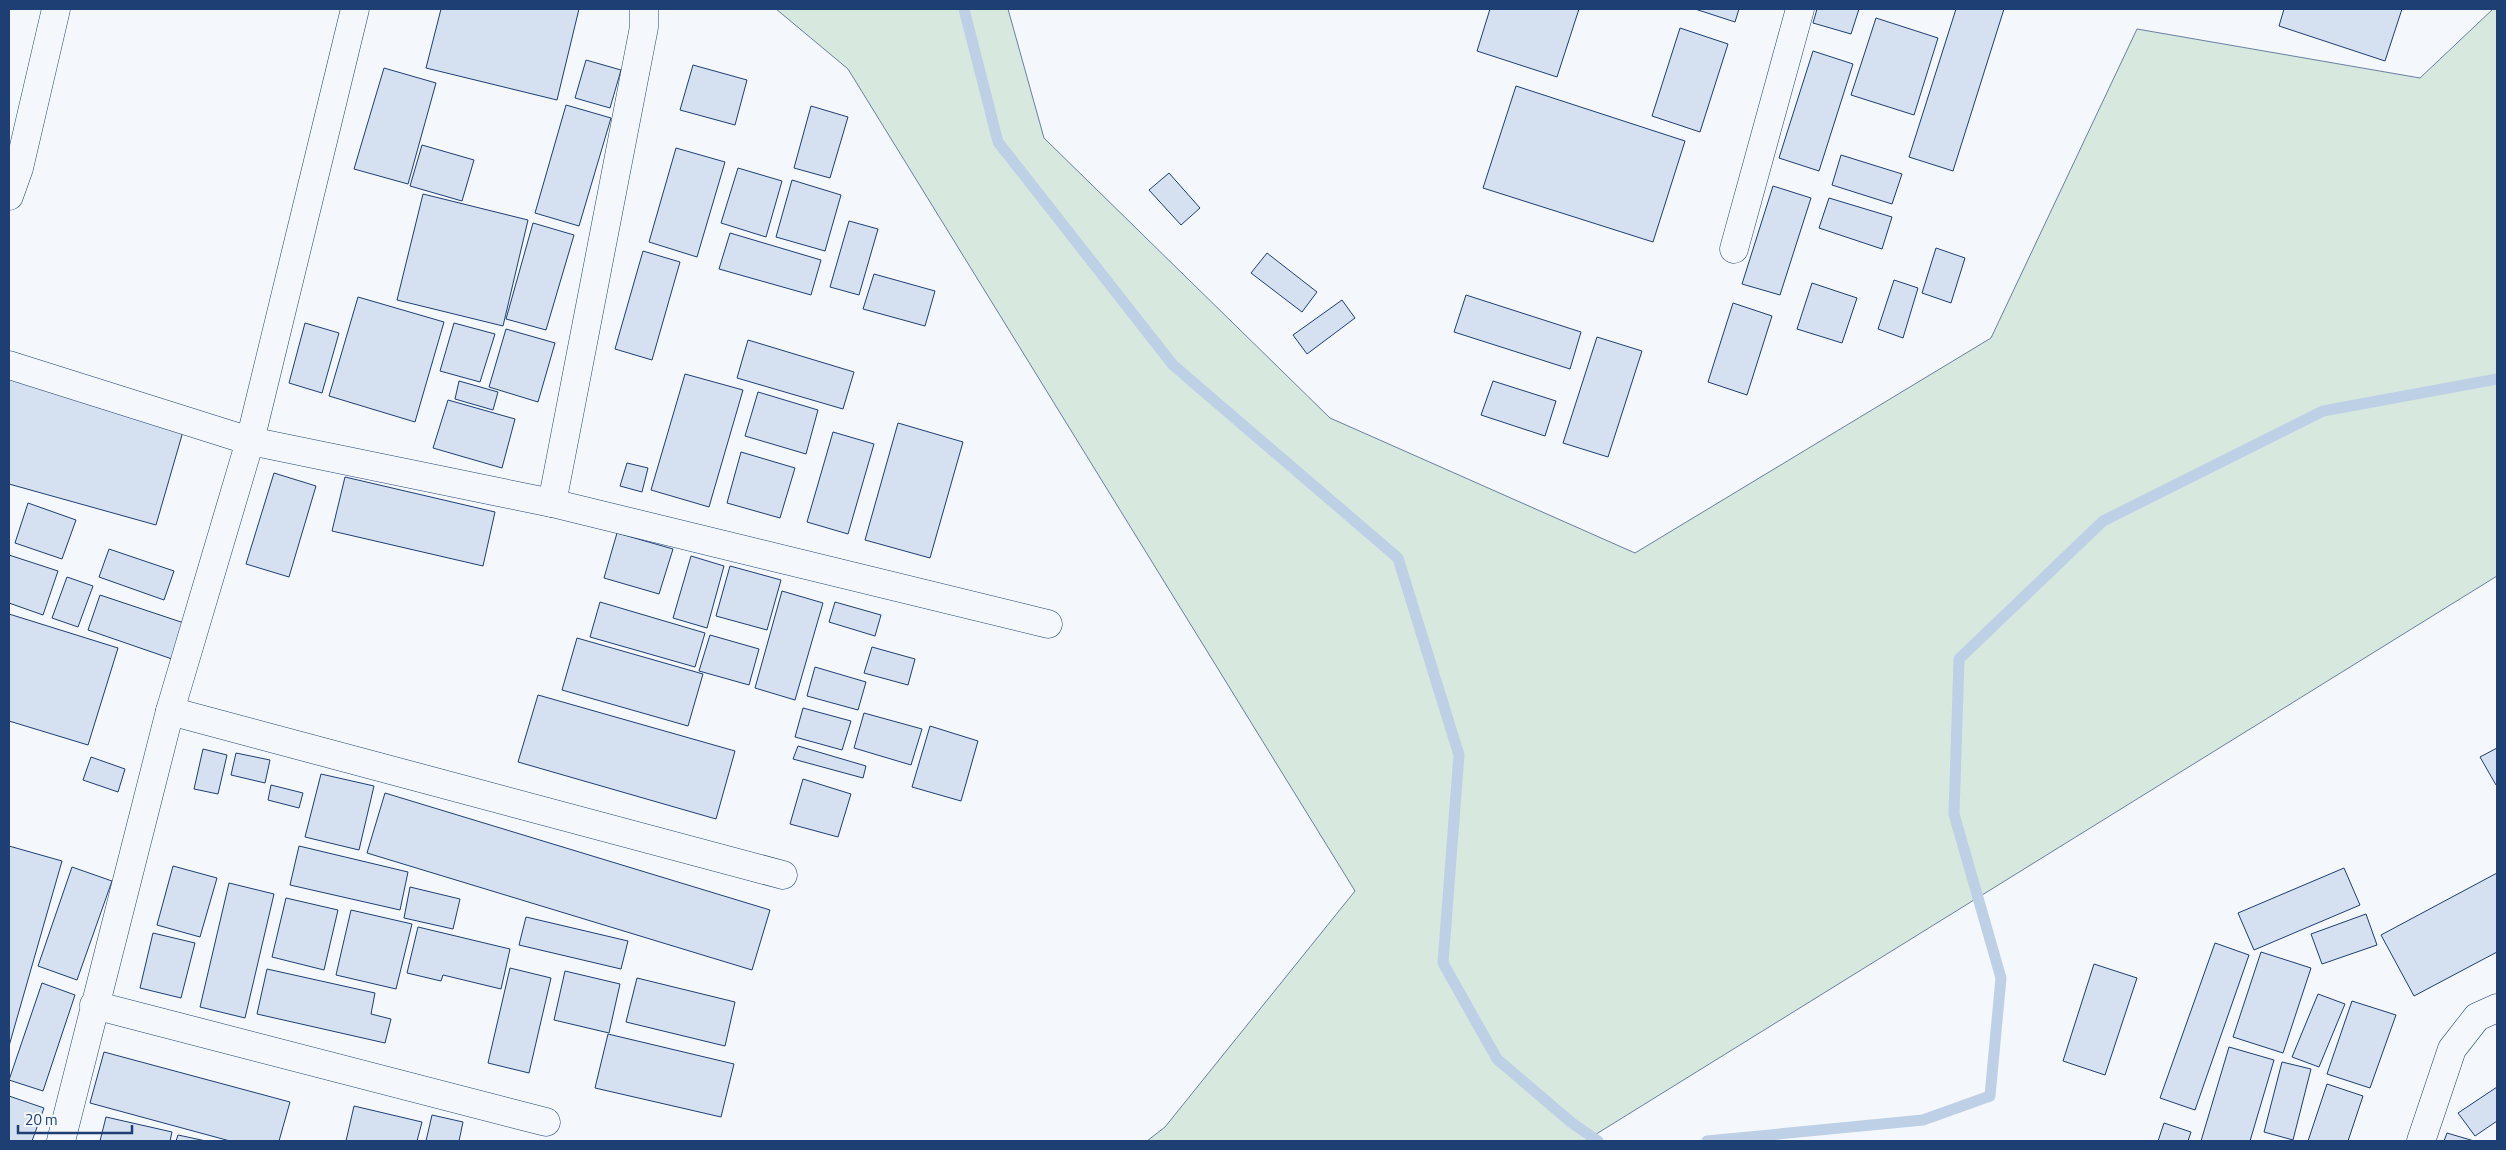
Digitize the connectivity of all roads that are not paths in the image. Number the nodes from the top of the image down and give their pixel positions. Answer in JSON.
{"nodes":[{"id":1,"x":56,"y":9,"type":"edge"},
{"id":2,"x":355,"y":9,"type":"edge"},
{"id":3,"x":644,"y":9,"type":"edge"},
{"id":4,"x":1800,"y":9,"type":"edge"},
{"id":5,"x":14,"y":167,"type":"edge"},
{"id":6,"x":9,"y":196,"type":"edge"},
{"id":7,"x":1734,"y":249,"type":"dead end"},
{"id":8,"x":9,"y":365,"type":"edge"},
{"id":9,"x":250,"y":440,"type":"junction"},
{"id":10,"x":552,"y":503,"type":"junction"},
{"id":11,"x":1048,"y":624,"type":"dead end"},
{"id":12,"x":170,"y":711,"type":"junction"},
{"id":13,"x":783,"y":875,"type":"dead end"},
{"id":14,"x":94,"y":1005,"type":"junction"},
{"id":15,"x":2497,"y":1008,"type":"edge"},
{"id":16,"x":546,"y":1122,"type":"dead end"},
{"id":17,"x":61,"y":1141,"type":"edge"},
{"id":18,"x":2421,"y":1141,"type":"edge"}],
"edges":[{"from":1,"to":5,"type":"street"},
{"from":2,"to":9,"type":"street"},
{"from":3,"to":10,"type":"street"},
{"from":4,"to":7,"type":"street"},
{"from":5,"to":6,"type":"street"},
{"from":8,"to":9,"type":"street"},
{"from":9,"to":10,"type":"street"},
{"from":9,"to":12,"type":"street"},
{"from":10,"to":11,"type":"street"},
{"from":12,"to":13,"type":"street"},
{"from":12,"to":14,"type":"street"},
{"from":14,"to":16,"type":"street"},
{"from":14,"to":17,"type":"street"},
{"from":15,"to":18,"type":"street"}]}
